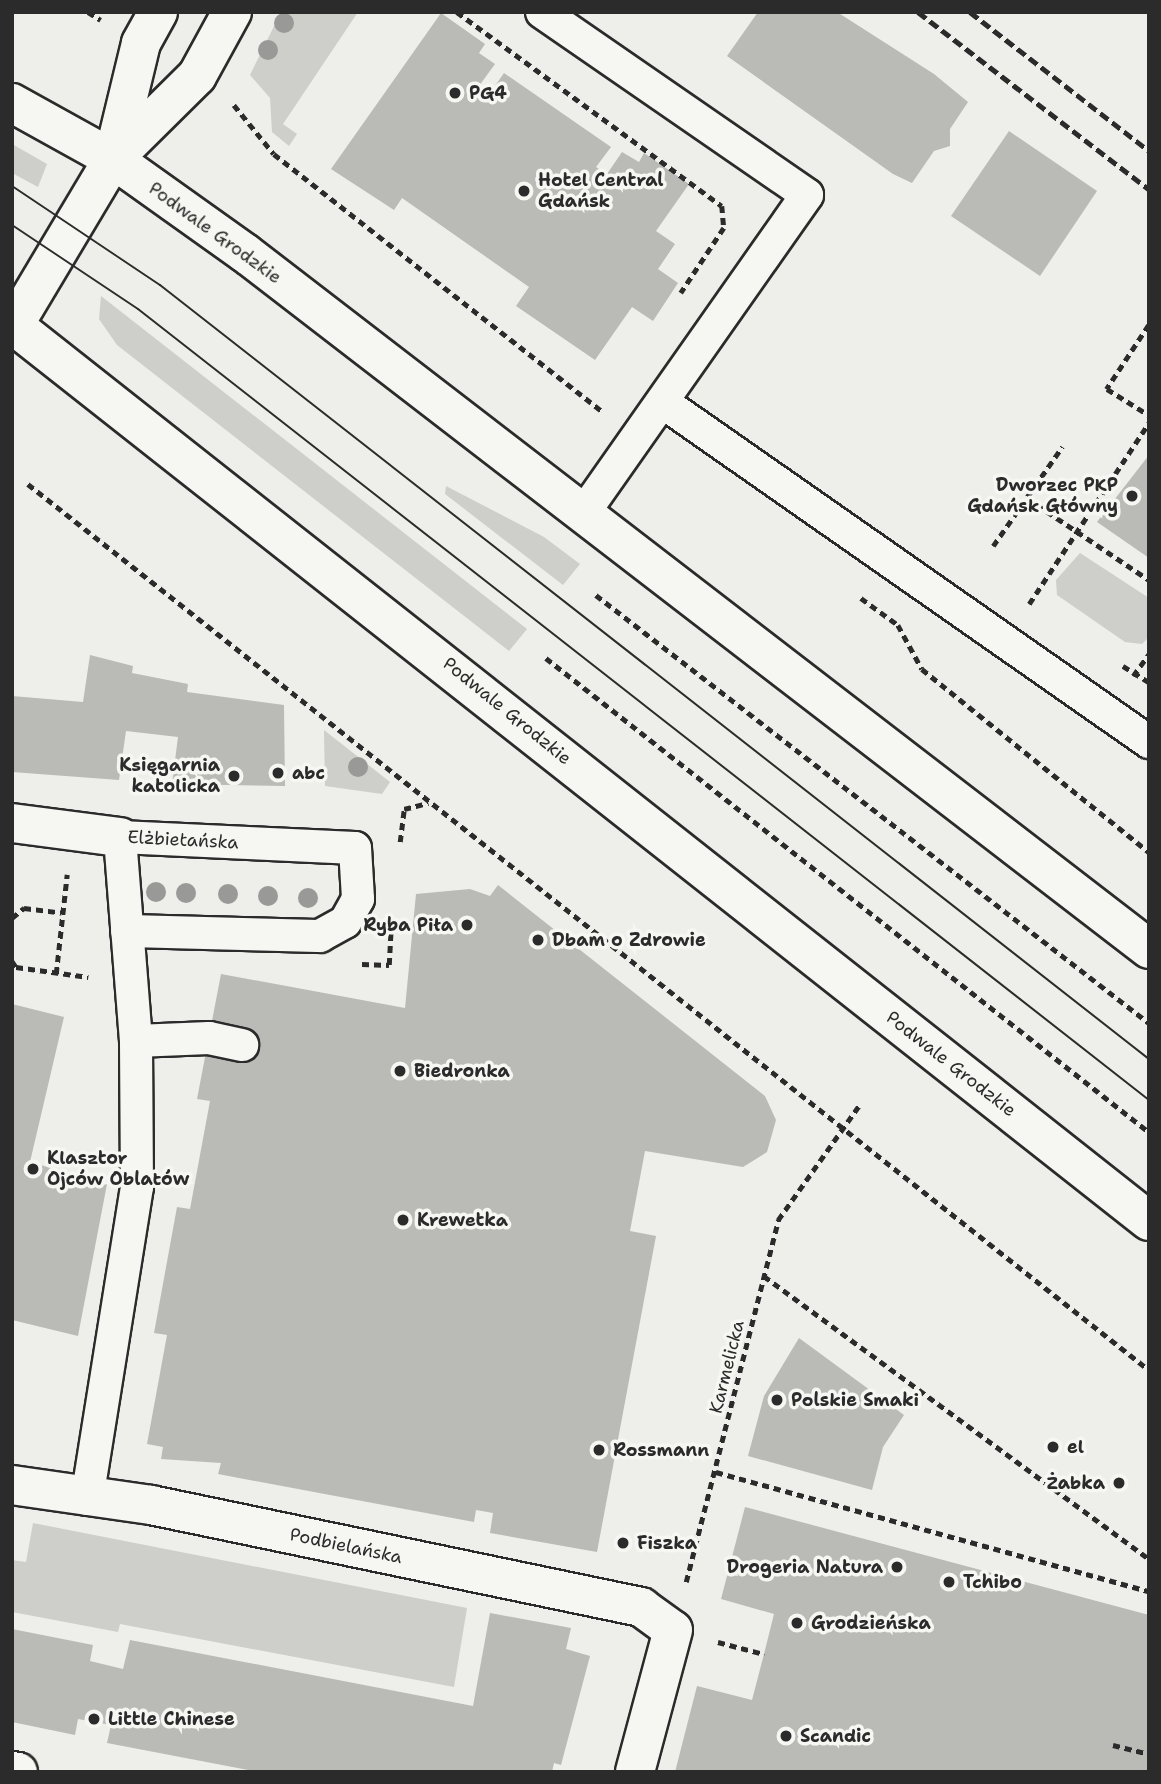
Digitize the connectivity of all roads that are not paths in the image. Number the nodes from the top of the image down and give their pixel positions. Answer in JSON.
{"nodes":[{"id":1,"x":158,"y":12,"type":"edge"},
{"id":2,"x":232,"y":12,"type":"edge"},
{"id":3,"x":542,"y":12,"type":"edge"},
{"id":4,"x":12,"y":103,"type":"edge"},
{"id":5,"x":113,"y":159,"type":"junction"},
{"id":6,"x":13,"y":324,"type":"edge"},
{"id":7,"x":664,"y":403,"type":"junction"},
{"id":8,"x":585,"y":511,"type":"junction"},
{"id":9,"x":1149,"y":742,"type":"edge"},
{"id":10,"x":12,"y":823,"type":"edge"},
{"id":11,"x":120,"y":837,"type":"junction"},
{"id":12,"x":127,"y":931,"type":"junction"},
{"id":13,"x":1149,"y":949,"type":"edge"},
{"id":14,"x":136,"y":1041,"type":"junction"},
{"id":15,"x":242,"y":1045,"type":"dead end"},
{"id":16,"x":1149,"y":1221,"type":"edge"},
{"id":17,"x":12,"y":1485,"type":"edge"},
{"id":18,"x":87,"y":1499,"type":"junction"},
{"id":19,"x":12,"y":1771,"type":"edge"},
{"id":20,"x":18,"y":1772,"type":"edge"},
{"id":21,"x":635,"y":1772,"type":"edge"}],
"edges":[{"from":1,"to":5,"type":"main road","name":"Podwale Grodzkie"},
{"from":2,"to":5,"type":"main road","name":"Podwale Grodzkie"},
{"from":3,"to":7,"type":"lane"},
{"from":4,"to":5,"type":"main road"},
{"from":5,"to":6,"type":"main road","name":"Podwale Grodzkie"},
{"from":5,"to":8,"type":"main road","name":"Podwale Grodzkie"},
{"from":6,"to":16,"type":"main road","name":"Podwale Grodzkie"},
{"from":7,"to":8,"type":"lane"},
{"from":7,"to":9,"type":"lane"},
{"from":8,"to":13,"type":"main road","name":"Podwale Grodzkie"},
{"from":10,"to":11,"type":"main road","name":"Elżbietańska"},
{"from":11,"to":12,"type":"lane"},
{"from":11,"to":12,"type":"lane","name":"Elżbietańska"},
{"from":12,"to":14,"type":"lane"},
{"from":14,"to":15,"type":"lane"},
{"from":14,"to":18,"type":"lane"},
{"from":17,"to":18,"type":"main road","name":"Podbielańska"},
{"from":18,"to":21,"type":"main road","name":"Podbielańska"},
{"from":19,"to":20,"type":"main road"}]}
